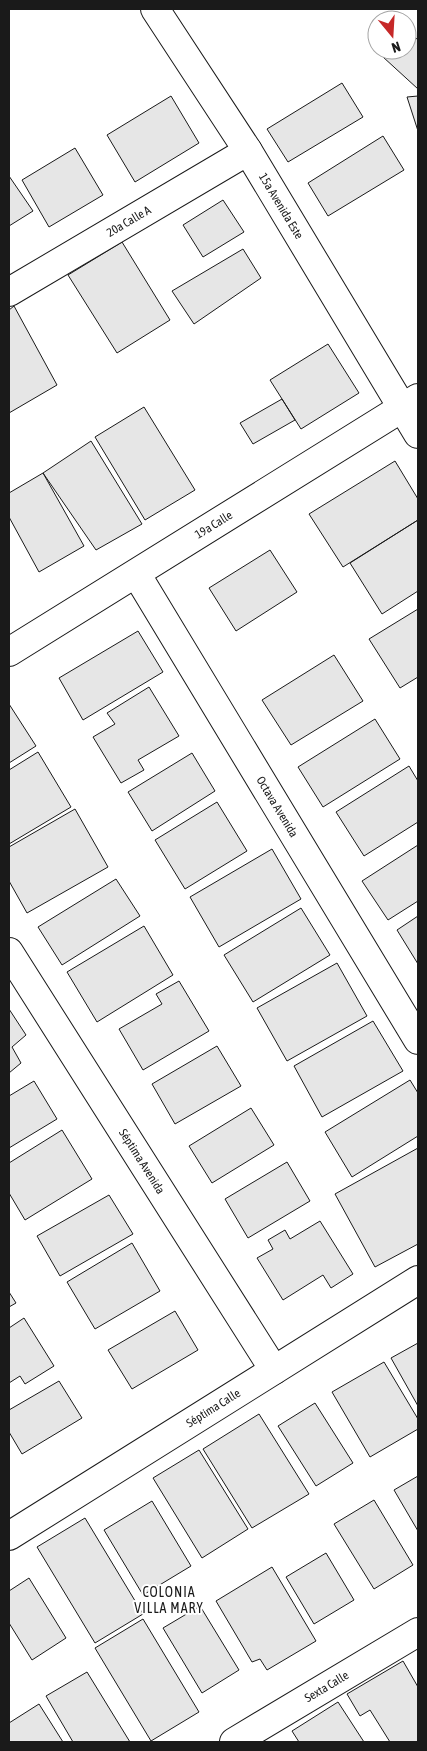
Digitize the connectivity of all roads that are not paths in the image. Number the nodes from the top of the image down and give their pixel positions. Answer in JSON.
{"nodes":[{"id":1,"x":156,"y":9,"type":"edge"},
{"id":2,"x":248,"y":151,"type":"junction"},
{"id":3,"x":9,"y":292,"type":"edge"},
{"id":4,"x":410,"y":402,"type":"edge"},
{"id":5,"x":418,"y":434,"type":"edge"},
{"id":6,"x":136,"y":575,"type":"junction"},
{"id":7,"x":9,"y":652,"type":"edge"},
{"id":8,"x":9,"y":952,"type":"edge"},
{"id":9,"x":418,"y":1040,"type":"edge"},
{"id":10,"x":418,"y":1280,"type":"edge"},
{"id":11,"x":274,"y":1370,"type":"junction"},
{"id":12,"x":11,"y":1530,"type":"edge"},
{"id":13,"x":418,"y":1632,"type":"edge"},
{"id":14,"x":234,"y":1742,"type":"edge"}],
"edges":[{"from":1,"to":2,"type":"street","name":"15a Avenida Este"},
{"from":2,"to":3,"type":"street","name":"20a Calle A"},
{"from":2,"to":4,"type":"street","name":"15a Avenida Este"},
{"from":4,"to":5,"type":"street","name":"15a Avenida Este"},
{"from":4,"to":6,"type":"street","name":"19a Calle"},
{"from":6,"to":7,"type":"street","name":"19a Calle"},
{"from":6,"to":9,"type":"street","name":"Octava Avenida"},
{"from":8,"to":11,"type":"street","name":"Séptima Avenida"},
{"from":10,"to":11,"type":"street","name":"Séptima Calle"},
{"from":11,"to":12,"type":"street","name":"Séptima Calle"},
{"from":13,"to":14,"type":"street","name":"Sexta Calle"}]}
